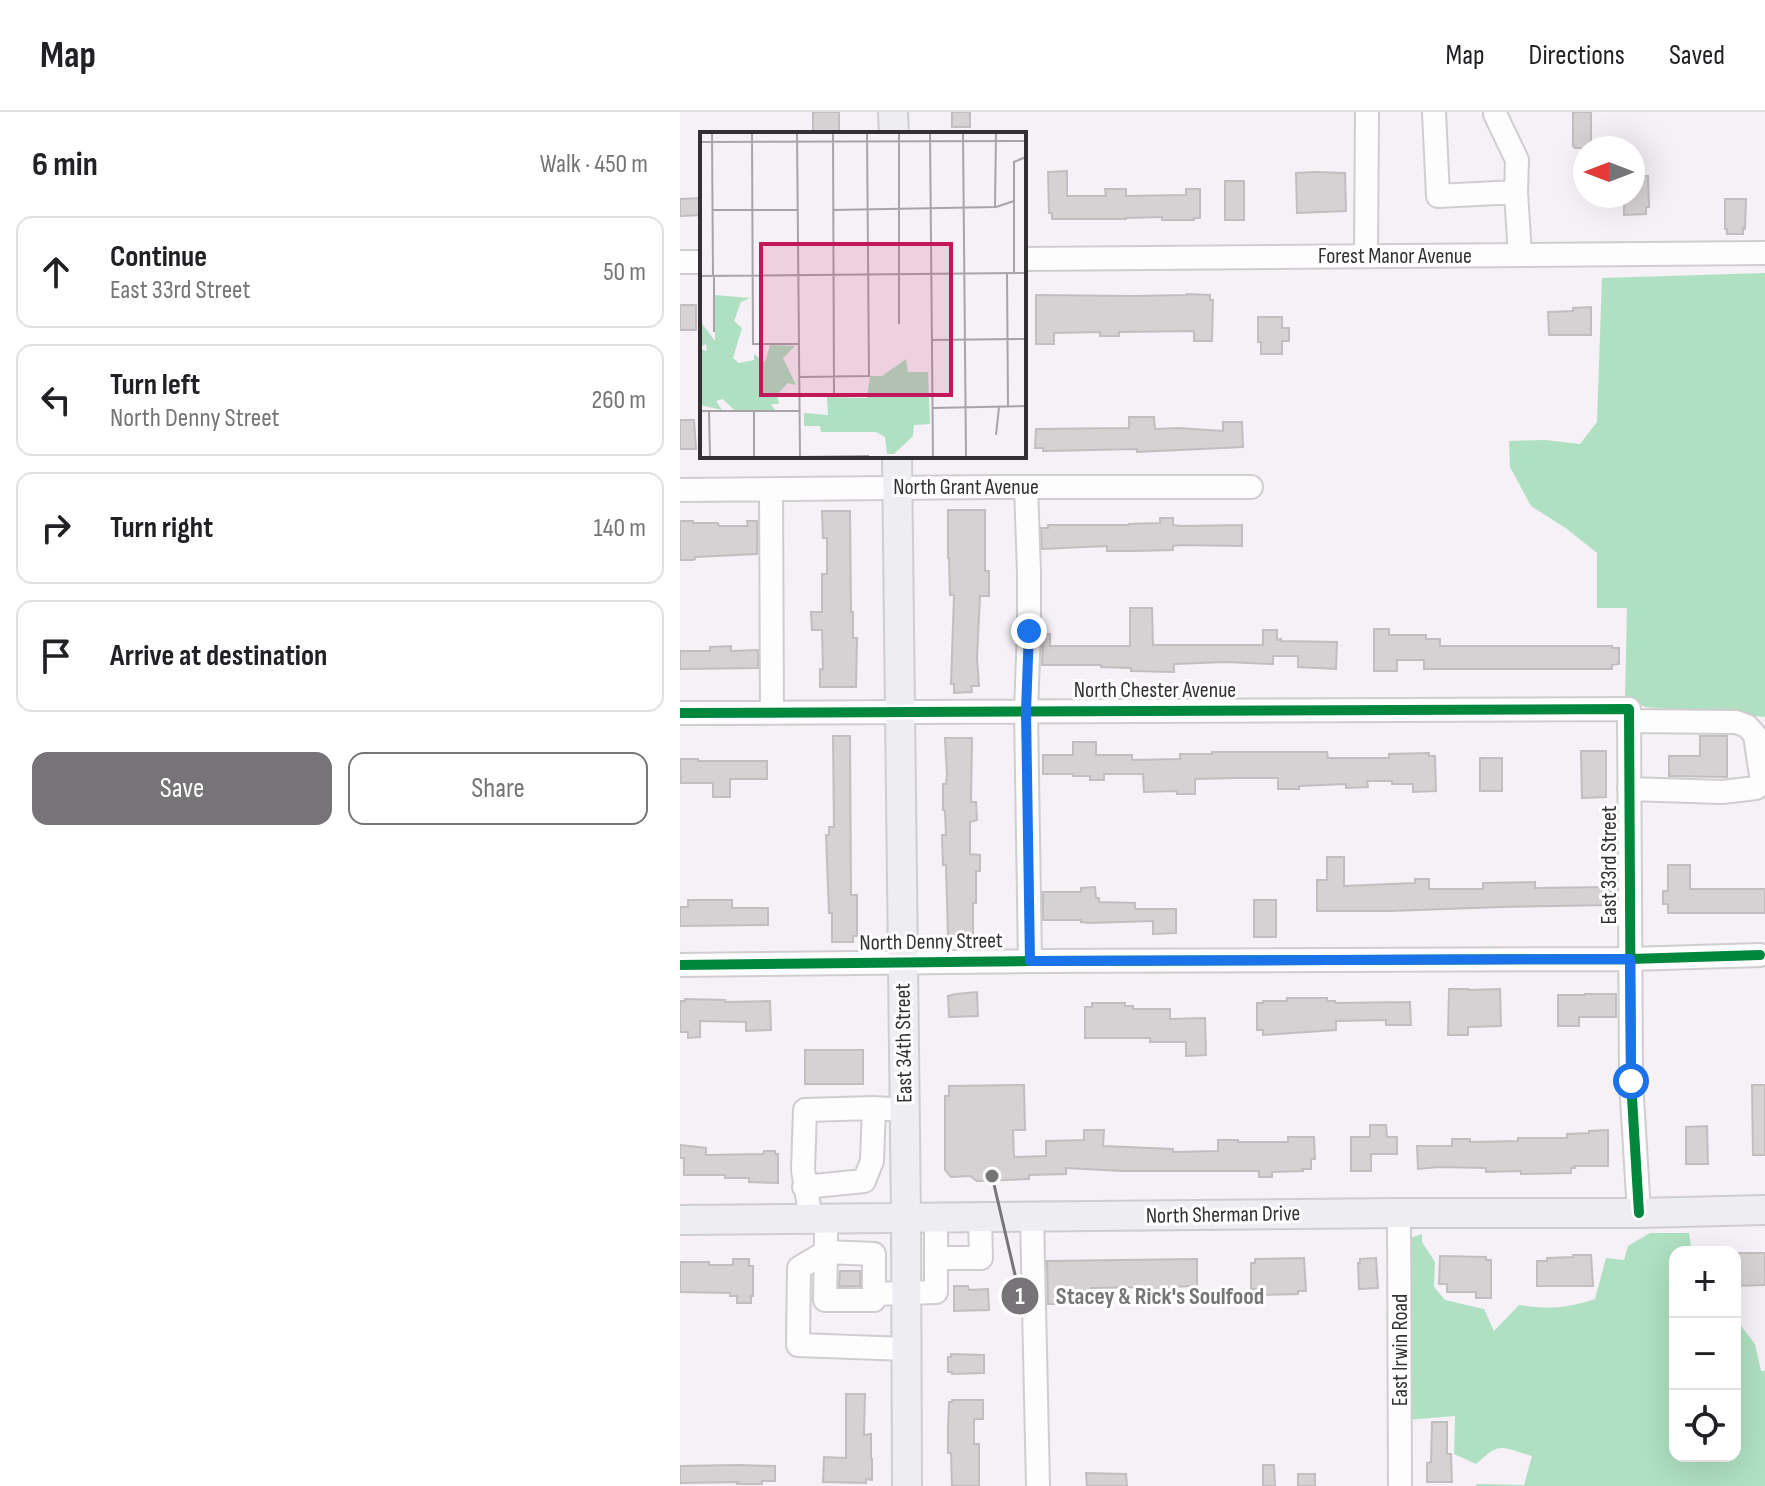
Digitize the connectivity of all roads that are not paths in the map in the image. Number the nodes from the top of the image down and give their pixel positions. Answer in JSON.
{"nodes":[{"id":1,"x":893,"y":112,"type":"edge"},
{"id":2,"x":1367,"y":112,"type":"edge"},
{"id":3,"x":1434,"y":112,"type":"edge"},
{"id":4,"x":1495,"y":114,"type":"dead end"},
{"id":5,"x":894,"y":132,"type":"edge"},
{"id":6,"x":1516,"y":192,"type":"junction"},
{"id":7,"x":1765,"y":253,"type":"edge"},
{"id":8,"x":1520,"y":255,"type":"junction"},
{"id":9,"x":1366,"y":256,"type":"junction"},
{"id":10,"x":1026,"y":259,"type":"edge"},
{"id":11,"x":897,"y":458,"type":"edge"},
{"id":12,"x":897,"y":487,"type":"junction"},
{"id":13,"x":1026,"y":487,"type":"junction"},
{"id":14,"x":1251,"y":487,"type":"dead end"},
{"id":15,"x":680,"y":490,"type":"edge"},
{"id":16,"x":771,"y":490,"type":"junction"},
{"id":17,"x":1026,"y":711,"type":"junction"},
{"id":18,"x":899,"y":712,"type":"junction"},
{"id":19,"x":680,"y":713,"type":"edge"},
{"id":20,"x":772,"y":713,"type":"junction"},
{"id":21,"x":1629,"y":715,"type":"junction"},
{"id":22,"x":1629,"y":789,"type":"junction"},
{"id":23,"x":1760,"y":955,"type":"dead end"},
{"id":24,"x":1630,"y":959,"type":"junction"},
{"id":25,"x":1030,"y":961,"type":"junction"},
{"id":26,"x":903,"y":963,"type":"junction"},
{"id":27,"x":680,"y":965,"type":"edge"},
{"id":28,"x":874,"y":1108,"type":"junction"},
{"id":29,"x":905,"y":1110,"type":"junction"},
{"id":30,"x":804,"y":1187,"type":"junction"},
{"id":31,"x":1765,"y":1210,"type":"edge"},
{"id":32,"x":1399,"y":1213,"type":"junction"},
{"id":33,"x":1639,"y":1213,"type":"junction"},
{"id":34,"x":980,"y":1217,"type":"junction"},
{"id":35,"x":1032,"y":1217,"type":"junction"},
{"id":36,"x":869,"y":1218,"type":"junction"},
{"id":37,"x":906,"y":1218,"type":"junction"},
{"id":38,"x":936,"y":1218,"type":"junction"},
{"id":39,"x":818,"y":1219,"type":"junction"},
{"id":40,"x":680,"y":1220,"type":"edge"},
{"id":41,"x":826,"y":1252,"type":"junction"},
{"id":42,"x":872,"y":1256,"type":"junction"},
{"id":43,"x":906,"y":1257,"type":"junction"},
{"id":44,"x":936,"y":1258,"type":"junction"},
{"id":45,"x":906,"y":1292,"type":"junction"},
{"id":46,"x":874,"y":1294,"type":"junction"},
{"id":47,"x":906,"y":1349,"type":"junction"},
{"id":48,"x":907,"y":1486,"type":"edge"},
{"id":49,"x":1038,"y":1486,"type":"edge"},
{"id":50,"x":1400,"y":1486,"type":"edge"}],
"edges":[{"from":1,"to":5,"type":"main road"},
{"from":2,"to":9,"type":"street"},
{"from":3,"to":6,"type":"street"},
{"from":4,"to":6,"type":"street"},
{"from":6,"to":8,"type":"street"},
{"from":7,"to":8,"type":"street","name":"Forest Manor Avenue"},
{"from":8,"to":9,"type":"street","name":"Forest Manor Avenue"},
{"from":9,"to":10,"type":"street","name":"Forest Manor Avenue"},
{"from":11,"to":12,"type":"main road","name":"East 34th Street"},
{"from":12,"to":13,"type":"street","name":"North Grant Avenue"},
{"from":12,"to":16,"type":"street","name":"North Grant Avenue"},
{"from":12,"to":18,"type":"main road","name":"East 34th Street"},
{"from":13,"to":14,"type":"street","name":"North Grant Avenue"},
{"from":13,"to":17,"type":"street"},
{"from":15,"to":16,"type":"street","name":"North Grant Avenue"},
{"from":16,"to":20,"type":"street"},
{"from":17,"to":18,"type":"street","name":"North Chester Avenue"},
{"from":17,"to":21,"type":"street","name":"North Chester Avenue"},
{"from":17,"to":25,"type":"street"},
{"from":18,"to":20,"type":"street","name":"North Chester Avenue"},
{"from":18,"to":26,"type":"main road","name":"East 34th Street"},
{"from":19,"to":20,"type":"street","name":"North Chester Avenue"},
{"from":21,"to":22,"type":"street","name":"East 33rd Street"},
{"from":21,"to":22,"type":"street","name":"North Chester Avenue"},
{"from":22,"to":24,"type":"street","name":"East 33rd Street"},
{"from":23,"to":24,"type":"street","name":"North Denny Street"},
{"from":24,"to":25,"type":"street","name":"North Denny Street"},
{"from":24,"to":33,"type":"street","name":"East 33rd Street"},
{"from":25,"to":26,"type":"street","name":"North Denny Street"},
{"from":26,"to":27,"type":"street","name":"North Denny Street"},
{"from":26,"to":29,"type":"main road","name":"East 34th Street"},
{"from":28,"to":29,"type":"street"},
{"from":28,"to":30,"type":"street"},
{"from":28,"to":30,"type":"street"},
{"from":29,"to":37,"type":"main road","name":"East 34th Street"},
{"from":30,"to":39,"type":"street"},
{"from":31,"to":33,"type":"main road","name":"North Sherman Drive"},
{"from":32,"to":33,"type":"main road","name":"North Sherman Drive"},
{"from":32,"to":35,"type":"main road","name":"North Sherman Drive"},
{"from":32,"to":50,"type":"street","name":"East Irwin Road"},
{"from":34,"to":35,"type":"main road","name":"North Sherman Drive"},
{"from":34,"to":38,"type":"main road","name":"North Sherman Drive"},
{"from":34,"to":44,"type":"street"},
{"from":35,"to":49,"type":"street"},
{"from":36,"to":37,"type":"main road","name":"North Sherman Drive"},
{"from":36,"to":39,"type":"main road","name":"North Sherman Drive"},
{"from":36,"to":42,"type":"street"},
{"from":37,"to":38,"type":"main road","name":"North Sherman Drive"},
{"from":37,"to":43,"type":"main road","name":"East 34th Street"},
{"from":38,"to":44,"type":"street"},
{"from":39,"to":40,"type":"main road","name":"North Sherman Drive"},
{"from":39,"to":41,"type":"street"},
{"from":41,"to":42,"type":"street"},
{"from":41,"to":46,"type":"street"},
{"from":41,"to":47,"type":"street"},
{"from":42,"to":43,"type":"street"},
{"from":42,"to":46,"type":"street"},
{"from":43,"to":45,"type":"main road","name":"East 34th Street"},
{"from":44,"to":45,"type":"street"},
{"from":45,"to":46,"type":"street"},
{"from":45,"to":47,"type":"main road","name":"East 34th Street"},
{"from":47,"to":48,"type":"main road","name":"East 34th Street"}]}
